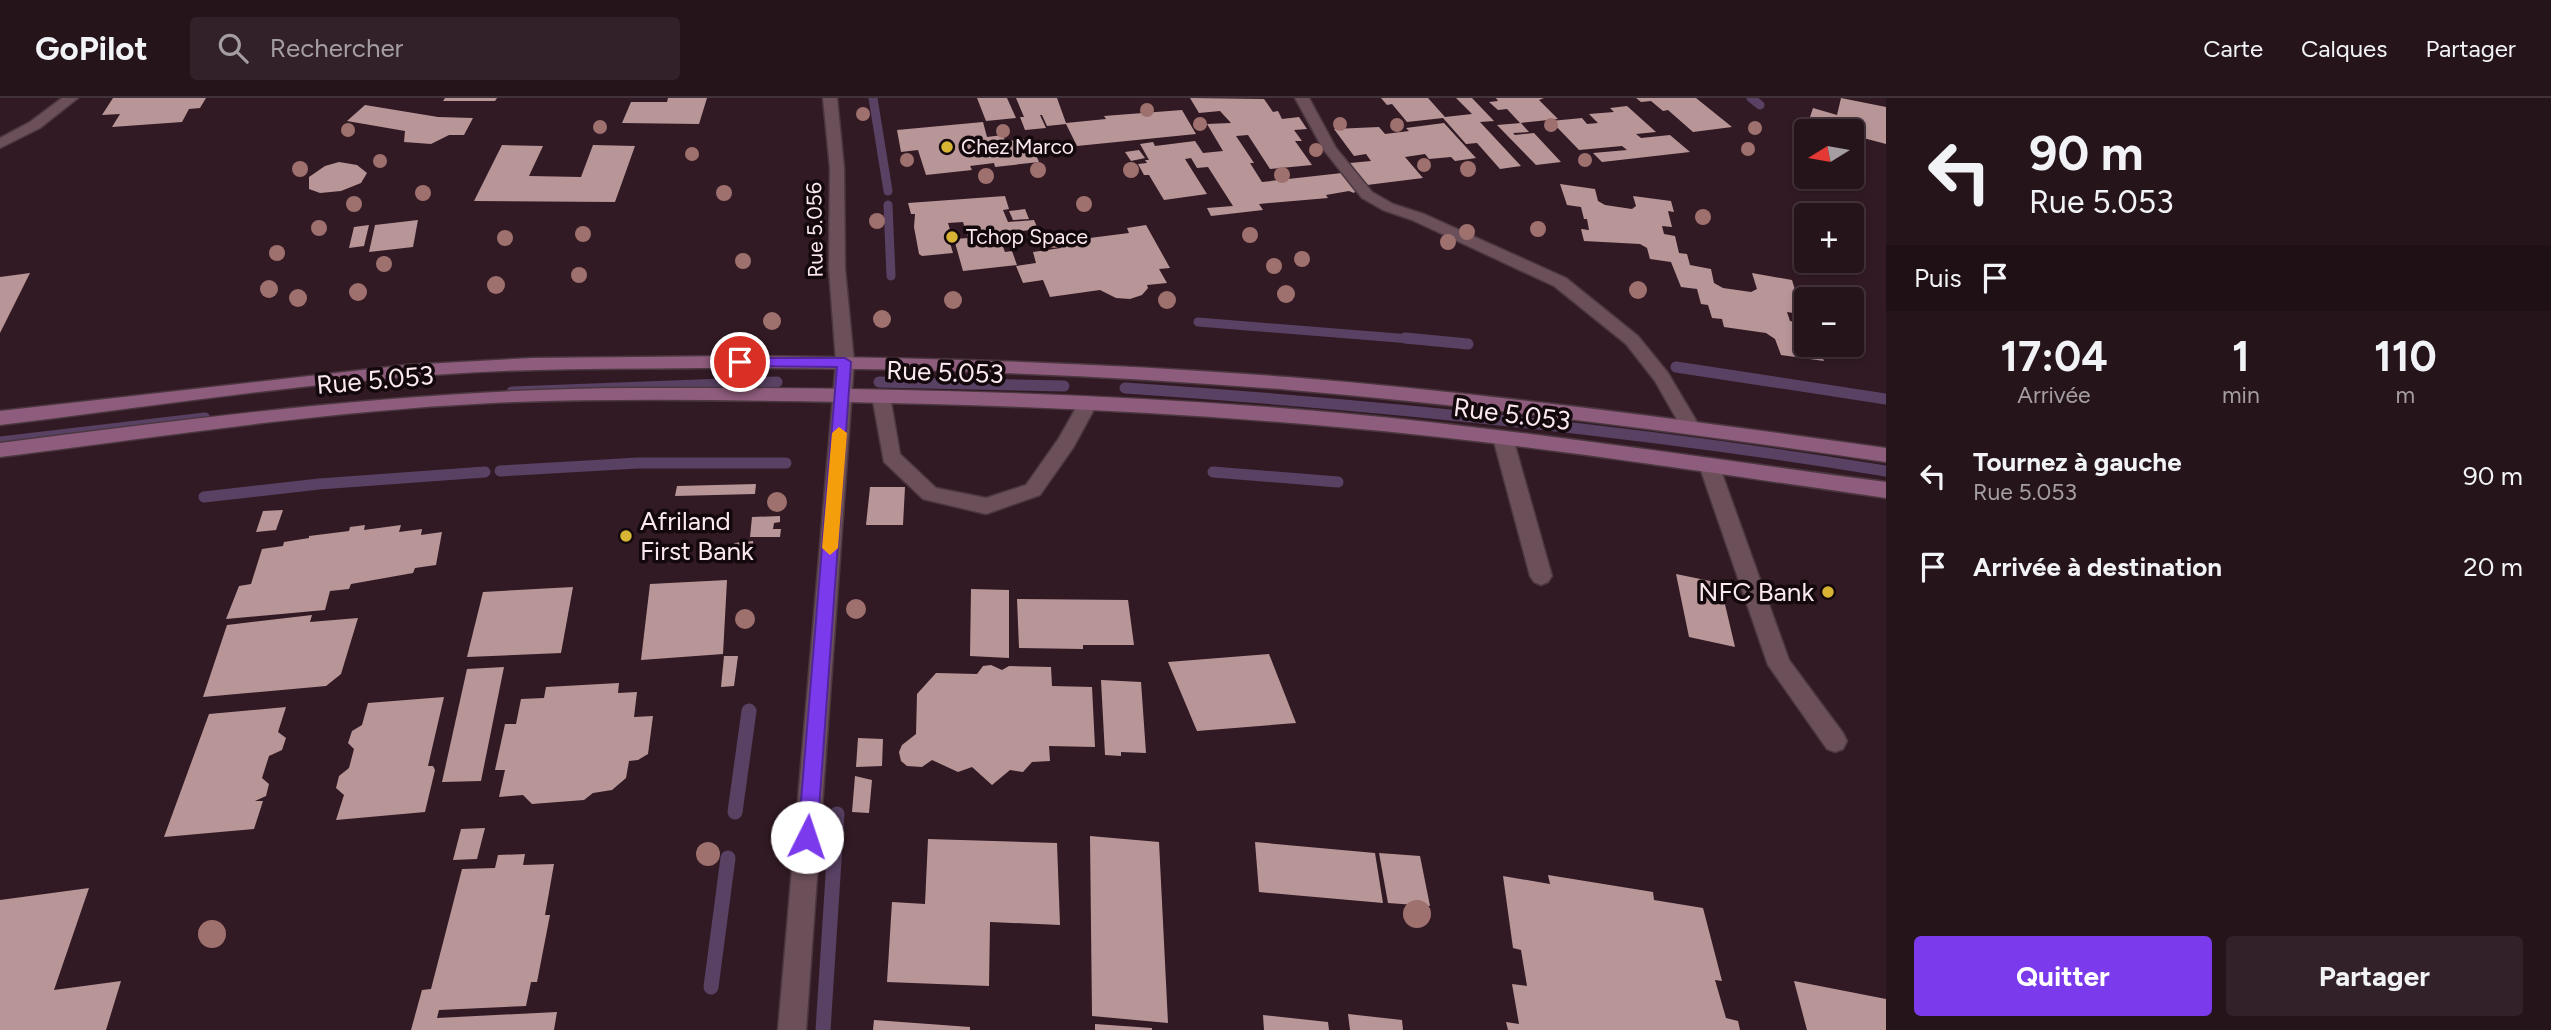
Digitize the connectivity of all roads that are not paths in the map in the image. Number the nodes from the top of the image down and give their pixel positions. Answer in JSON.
{"nodes":[{"id":1,"x":71,"y":98,"type":"edge"},
{"id":2,"x":830,"y":98,"type":"edge"},
{"id":3,"x":1302,"y":98,"type":"edge"},
{"id":4,"x":0,"y":144,"type":"edge"},
{"id":5,"x":845,"y":362,"type":"junction"},
{"id":6,"x":842,"y":395,"type":"junction"},
{"id":7,"x":881,"y":396,"type":"junction"},
{"id":8,"x":1088,"y":404,"type":"junction"},
{"id":9,"x":0,"y":418,"type":"edge"},
{"id":10,"x":1690,"y":427,"type":"junction"},
{"id":11,"x":1503,"y":438,"type":"junction"},
{"id":12,"x":0,"y":450,"type":"edge"},
{"id":13,"x":1886,"y":455,"type":"edge"},
{"id":14,"x":1709,"y":466,"type":"junction"},
{"id":15,"x":1886,"y":490,"type":"edge"},
{"id":16,"x":1541,"y":576,"type":"dead end"},
{"id":17,"x":1835,"y":741,"type":"dead end"},
{"id":18,"x":792,"y":1030,"type":"edge"}],
"edges":[{"from":1,"to":4,"type":"street"},
{"from":2,"to":5,"type":"street","name":"Rue 5.056"},
{"from":3,"to":10,"type":"street"},
{"from":5,"to":6,"type":"street","name":"Rue 5.056"},
{"from":5,"to":9,"type":"main road","name":"Rue 5.053"},
{"from":5,"to":10,"type":"main road","name":"Rue 5.053"},
{"from":6,"to":7,"type":"main road","name":"Rue 5.053"},
{"from":6,"to":12,"type":"main road","name":"Rue 5.053"},
{"from":6,"to":18,"type":"street","name":"Rue 5.056"},
{"from":7,"to":8,"type":"main road","name":"Rue 5.053"},
{"from":7,"to":8,"type":"street"},
{"from":8,"to":11,"type":"main road","name":"Rue 5.053"},
{"from":10,"to":13,"type":"main road","name":"Rue 5.053"},
{"from":11,"to":14,"type":"main road","name":"Rue 5.053"},
{"from":11,"to":16,"type":"street"},
{"from":14,"to":15,"type":"main road","name":"Rue 5.053"},
{"from":14,"to":17,"type":"street"}]}
